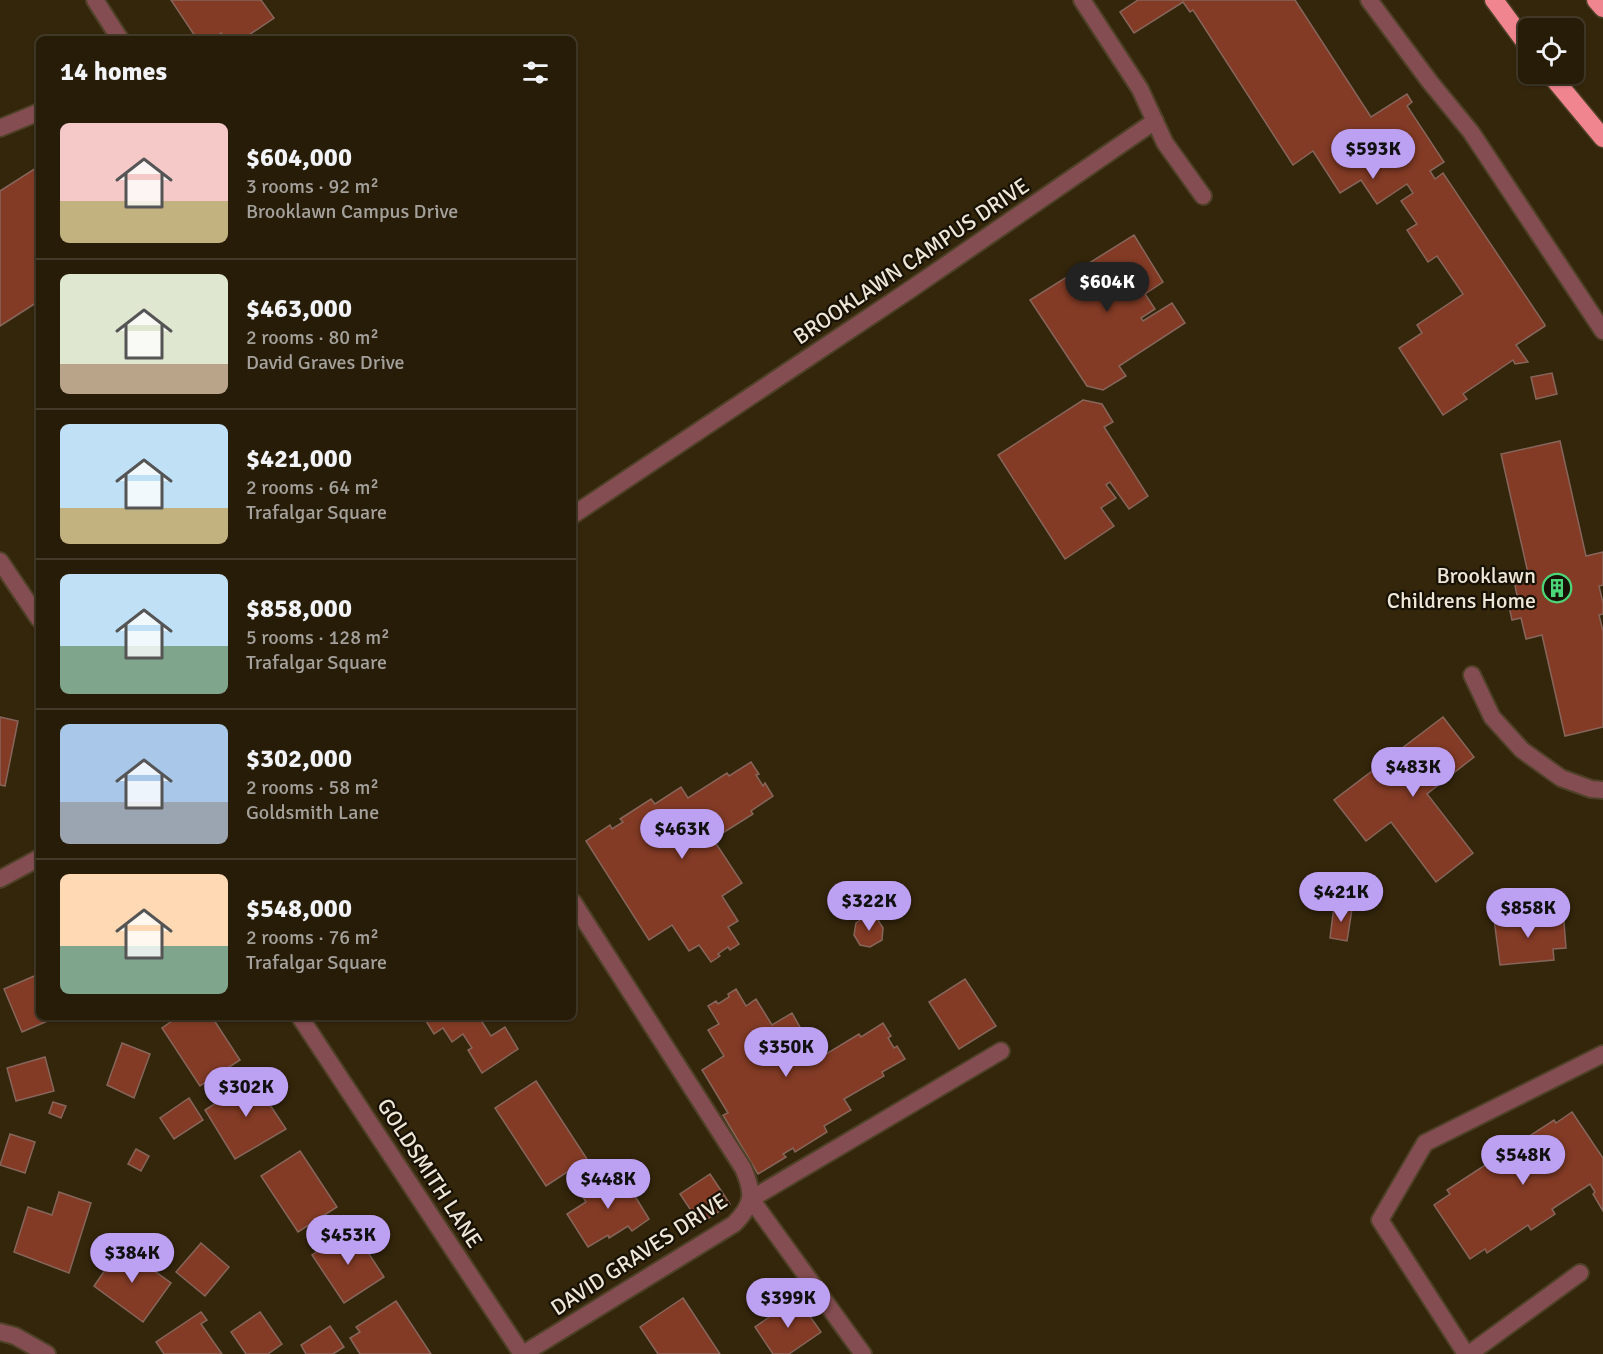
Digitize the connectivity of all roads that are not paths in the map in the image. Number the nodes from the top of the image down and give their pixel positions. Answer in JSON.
{"nodes":[{"id":1,"x":95,"y":0,"type":"edge"},
{"id":2,"x":1082,"y":0,"type":"edge"},
{"id":3,"x":1370,"y":0,"type":"edge"},
{"id":4,"x":1494,"y":0,"type":"edge"},
{"id":5,"x":1596,"y":0,"type":"edge"},
{"id":6,"x":1603,"y":8,"type":"edge"},
{"id":7,"x":1518,"y":32,"type":"edge"},
{"id":8,"x":118,"y":36,"type":"edge"},
{"id":9,"x":1558,"y":84,"type":"edge"},
{"id":10,"x":36,"y":113,"type":"edge"},
{"id":11,"x":1155,"y":121,"type":"junction"},
{"id":12,"x":0,"y":128,"type":"edge"},
{"id":13,"x":1603,"y":138,"type":"edge"},
{"id":14,"x":1203,"y":196,"type":"dead end"},
{"id":15,"x":1603,"y":331,"type":"edge"},
{"id":16,"x":576,"y":513,"type":"edge"},
{"id":17,"x":0,"y":561,"type":"edge"},
{"id":18,"x":36,"y":615,"type":"edge"},
{"id":19,"x":1472,"y":675,"type":"dead end"},
{"id":20,"x":1603,"y":790,"type":"edge"},
{"id":21,"x":36,"y":860,"type":"edge"},
{"id":22,"x":0,"y":879,"type":"edge"},
{"id":23,"x":576,"y":907,"type":"edge"},
{"id":24,"x":302,"y":1020,"type":"edge"},
{"id":25,"x":1001,"y":1051,"type":"dead end"},
{"id":26,"x":1603,"y":1054,"type":"edge"},
{"id":27,"x":751,"y":1199,"type":"junction"},
{"id":28,"x":1580,"y":1273,"type":"dead end"},
{"id":29,"x":0,"y":1332,"type":"edge"},
{"id":30,"x":47,"y":1354,"type":"edge"},
{"id":31,"x":522,"y":1354,"type":"edge"},
{"id":32,"x":862,"y":1354,"type":"edge"},
{"id":33,"x":1467,"y":1354,"type":"edge"}],
"edges":[{"from":1,"to":8,"type":"street"},
{"from":2,"to":11,"type":"street"},
{"from":3,"to":15,"type":"street"},
{"from":4,"to":7,"type":"highway"},
{"from":5,"to":6,"type":"highway"},
{"from":9,"to":13,"type":"highway"},
{"from":10,"to":12,"type":"street"},
{"from":11,"to":14,"type":"street"},
{"from":11,"to":16,"type":"street","name":"BROOKLAWN CAMPUS DRIVE"},
{"from":17,"to":18,"type":"street"},
{"from":19,"to":20,"type":"street"},
{"from":21,"to":22,"type":"street"},
{"from":23,"to":27,"type":"street","name":"DAVID GRAVES DRIVE"},
{"from":24,"to":31,"type":"street","name":"GOLDSMITH LANE"},
{"from":25,"to":27,"type":"street"},
{"from":26,"to":33,"type":"street"},
{"from":27,"to":31,"type":"street","name":"DAVID GRAVES DRIVE"},
{"from":27,"to":32,"type":"street"},
{"from":28,"to":33,"type":"street"},
{"from":29,"to":30,"type":"street"}]}
